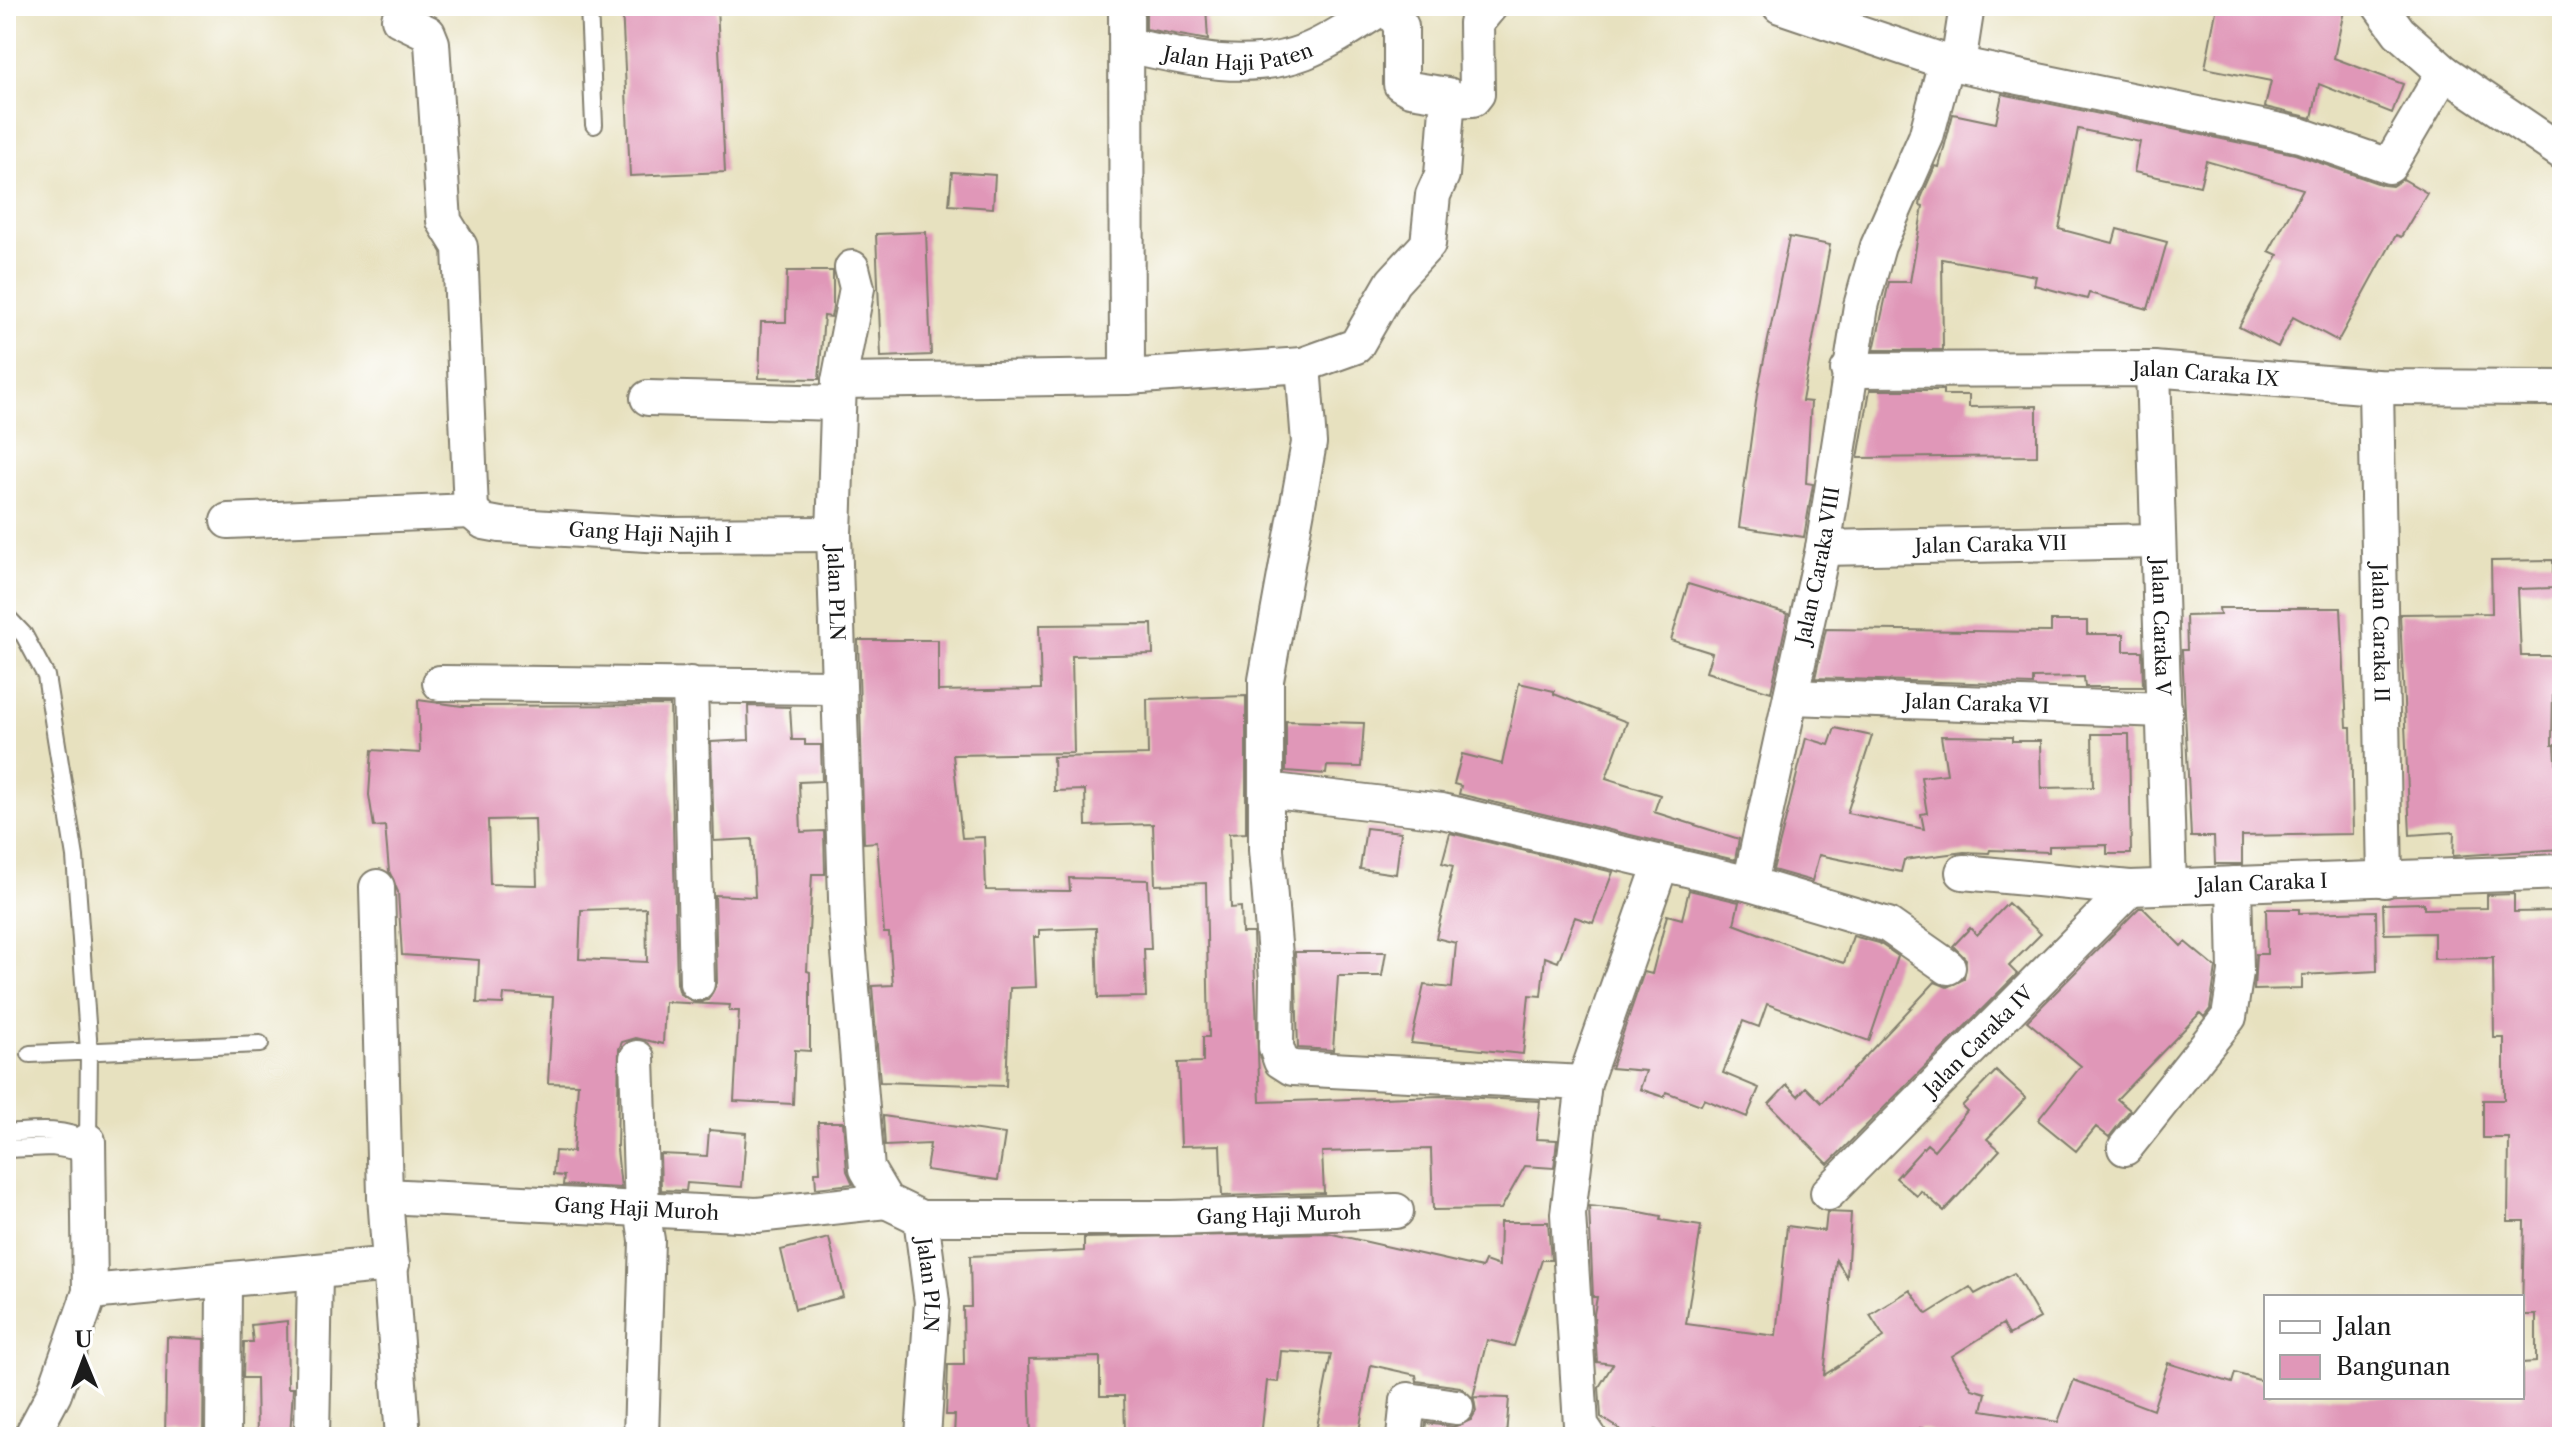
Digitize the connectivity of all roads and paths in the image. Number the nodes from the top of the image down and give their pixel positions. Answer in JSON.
{"nodes":[{"id":1,"x":589,"y":6,"type":"edge"},
{"id":2,"x":1126,"y":6,"type":"edge"},
{"id":3,"x":1386,"y":6,"type":"edge"},
{"id":4,"x":1490,"y":6,"type":"edge"},
{"id":5,"x":1780,"y":6,"type":"edge"},
{"id":6,"x":1967,"y":6,"type":"edge"},
{"id":7,"x":2380,"y":6,"type":"edge"},
{"id":8,"x":399,"y":19,"type":"dead end"},
{"id":9,"x":1128,"y":45,"type":"junction"},
{"id":10,"x":1952,"y":63,"type":"junction"},
{"id":11,"x":2444,"y":72,"type":"junction"},
{"id":12,"x":1448,"y":100,"type":"junction"},
{"id":13,"x":594,"y":125,"type":"dead end"},
{"id":14,"x":2562,"y":152,"type":"edge"},
{"id":15,"x":852,"y":268,"type":"dead end"},
{"id":16,"x":1303,"y":365,"type":"junction"},
{"id":17,"x":2153,"y":369,"type":"junction"},
{"id":18,"x":1848,"y":370,"type":"junction"},
{"id":19,"x":1127,"y":377,"type":"junction"},
{"id":20,"x":2376,"y":387,"type":"junction"},
{"id":21,"x":2562,"y":388,"type":"edge"},
{"id":22,"x":838,"y":392,"type":"junction"},
{"id":23,"x":648,"y":398,"type":"dead end"},
{"id":24,"x":471,"y":511,"type":"junction"},
{"id":25,"x":228,"y":521,"type":"dead end"},
{"id":26,"x":834,"y":534,"type":"junction"},
{"id":27,"x":2158,"y":541,"type":"junction"},
{"id":28,"x":1823,"y":548,"type":"junction"},
{"id":29,"x":6,"y":616,"type":"edge"},
{"id":30,"x":440,"y":683,"type":"dead end"},
{"id":31,"x":690,"y":684,"type":"junction"},
{"id":32,"x":838,"y":687,"type":"junction"},
{"id":33,"x":1791,"y":697,"type":"junction"},
{"id":34,"x":2165,"y":710,"type":"junction"},
{"id":35,"x":1266,"y":790,"type":"junction"},
{"id":36,"x":1661,"y":864,"type":"junction"},
{"id":37,"x":1963,"y":872,"type":"dead end"},
{"id":38,"x":2562,"y":872,"type":"edge"},
{"id":39,"x":2385,"y":880,"type":"junction"},
{"id":40,"x":1750,"y":884,"type":"junction"},
{"id":41,"x":2234,"y":884,"type":"junction"},
{"id":42,"x":2169,"y":885,"type":"junction"},
{"id":43,"x":377,"y":887,"type":"dead end"},
{"id":44,"x":2130,"y":888,"type":"junction"},
{"id":45,"x":1948,"y":967,"type":"dead end"},
{"id":46,"x":697,"y":983,"type":"dead end"},
{"id":47,"x":260,"y":1044,"type":"dead end"},
{"id":48,"x":89,"y":1051,"type":"junction"},
{"id":49,"x":30,"y":1054,"type":"dead end"},
{"id":50,"x":637,"y":1058,"type":"dead end"},
{"id":51,"x":1584,"y":1083,"type":"junction"},
{"id":52,"x":6,"y":1133,"type":"edge"},
{"id":53,"x":88,"y":1147,"type":"junction"},
{"id":54,"x":2125,"y":1148,"type":"dead end"},
{"id":55,"x":6,"y":1149,"type":"edge"},
{"id":56,"x":1828,"y":1193,"type":"dead end"},
{"id":57,"x":385,"y":1196,"type":"junction"},
{"id":58,"x":886,"y":1201,"type":"junction"},
{"id":59,"x":642,"y":1210,"type":"junction"},
{"id":60,"x":1396,"y":1211,"type":"dead end"},
{"id":61,"x":921,"y":1218,"type":"junction"},
{"id":62,"x":392,"y":1264,"type":"junction"},
{"id":63,"x":315,"y":1273,"type":"junction"},
{"id":64,"x":224,"y":1281,"type":"junction"},
{"id":65,"x":90,"y":1292,"type":"junction"},
{"id":66,"x":1456,"y":1407,"type":"dead end"},
{"id":67,"x":31,"y":1437,"type":"edge"},
{"id":68,"x":223,"y":1437,"type":"edge"},
{"id":69,"x":312,"y":1437,"type":"edge"},
{"id":70,"x":403,"y":1437,"type":"edge"},
{"id":71,"x":641,"y":1437,"type":"edge"},
{"id":72,"x":923,"y":1437,"type":"edge"},
{"id":73,"x":1404,"y":1437,"type":"edge"},
{"id":74,"x":1589,"y":1437,"type":"edge"}],
"edges":[{"from":1,"to":13,"type":"lane"},
{"from":2,"to":9,"type":"street"},
{"from":3,"to":9,"type":"street","name":"Jalan Haji Paten"},
{"from":3,"to":12,"type":"street"},
{"from":4,"to":12,"type":"street"},
{"from":5,"to":10,"type":"street"},
{"from":6,"to":10,"type":"street","name":"Jalan Caraka VIII"},
{"from":7,"to":11,"type":"street"},
{"from":8,"to":24,"type":"street"},
{"from":9,"to":19,"type":"street"},
{"from":10,"to":11,"type":"street"},
{"from":10,"to":18,"type":"street","name":"Jalan Caraka VIII"},
{"from":11,"to":14,"type":"street"},
{"from":12,"to":16,"type":"street"},
{"from":15,"to":22,"type":"street","name":"Jalan PLN"},
{"from":16,"to":19,"type":"street"},
{"from":16,"to":35,"type":"street"},
{"from":17,"to":18,"type":"street","name":"Jalan Caraka IX"},
{"from":17,"to":20,"type":"street","name":"Jalan Caraka IX"},
{"from":17,"to":27,"type":"street","name":"Jalan Caraka V"},
{"from":18,"to":28,"type":"street","name":"Jalan Caraka VIII"},
{"from":19,"to":22,"type":"street"},
{"from":20,"to":21,"type":"street","name":"Jalan Caraka IX"},
{"from":20,"to":39,"type":"street","name":"Jalan Caraka II"},
{"from":22,"to":23,"type":"street"},
{"from":22,"to":26,"type":"street","name":"Jalan PLN"},
{"from":24,"to":25,"type":"street"},
{"from":24,"to":26,"type":"street","name":"Gang Haji Najih I"},
{"from":26,"to":32,"type":"street","name":"Jalan PLN"},
{"from":27,"to":28,"type":"street","name":"Jalan Caraka VII"},
{"from":27,"to":34,"type":"street","name":"Jalan Caraka V"},
{"from":28,"to":33,"type":"street","name":"Jalan Caraka VIII"},
{"from":29,"to":48,"type":"lane"},
{"from":30,"to":31,"type":"street"},
{"from":31,"to":32,"type":"street"},
{"from":31,"to":46,"type":"street"},
{"from":32,"to":58,"type":"street","name":"Jalan PLN"},
{"from":33,"to":34,"type":"street","name":"Jalan Caraka VI"},
{"from":33,"to":40,"type":"street","name":"Jalan Caraka VIII"},
{"from":34,"to":42,"type":"street","name":"Jalan Caraka V"},
{"from":35,"to":36,"type":"street"},
{"from":35,"to":51,"type":"street"},
{"from":36,"to":40,"type":"street"},
{"from":36,"to":51,"type":"street"},
{"from":37,"to":44,"type":"street","name":"Jalan Caraka I"},
{"from":38,"to":39,"type":"street","name":"Jalan Caraka I"},
{"from":39,"to":41,"type":"street","name":"Jalan Caraka I"},
{"from":40,"to":45,"type":"street"},
{"from":41,"to":42,"type":"street","name":"Jalan Caraka I"},
{"from":41,"to":54,"type":"street"},
{"from":42,"to":44,"type":"street","name":"Jalan Caraka I"},
{"from":43,"to":57,"type":"street"},
{"from":44,"to":56,"type":"street","name":"Jalan Caraka IV"},
{"from":47,"to":48,"type":"lane"},
{"from":48,"to":49,"type":"lane"},
{"from":48,"to":53,"type":"lane"},
{"from":50,"to":59,"type":"street"},
{"from":51,"to":74,"type":"street"},
{"from":52,"to":53,"type":"lane"},
{"from":53,"to":55,"type":"lane"},
{"from":53,"to":65,"type":"street"},
{"from":57,"to":59,"type":"street","name":"Gang Haji Muroh"},
{"from":57,"to":62,"type":"street"},
{"from":58,"to":59,"type":"street","name":"Gang Haji Muroh"},
{"from":58,"to":61,"type":"street","name":"Jalan PLN"},
{"from":59,"to":71,"type":"street"},
{"from":60,"to":61,"type":"street","name":"Gang Haji Muroh"},
{"from":61,"to":72,"type":"street","name":"Jalan PLN"},
{"from":62,"to":63,"type":"street"},
{"from":62,"to":70,"type":"street"},
{"from":63,"to":64,"type":"street"},
{"from":63,"to":69,"type":"street"},
{"from":64,"to":65,"type":"street"},
{"from":64,"to":68,"type":"street"},
{"from":65,"to":67,"type":"street"},
{"from":66,"to":73,"type":"street"}]}
